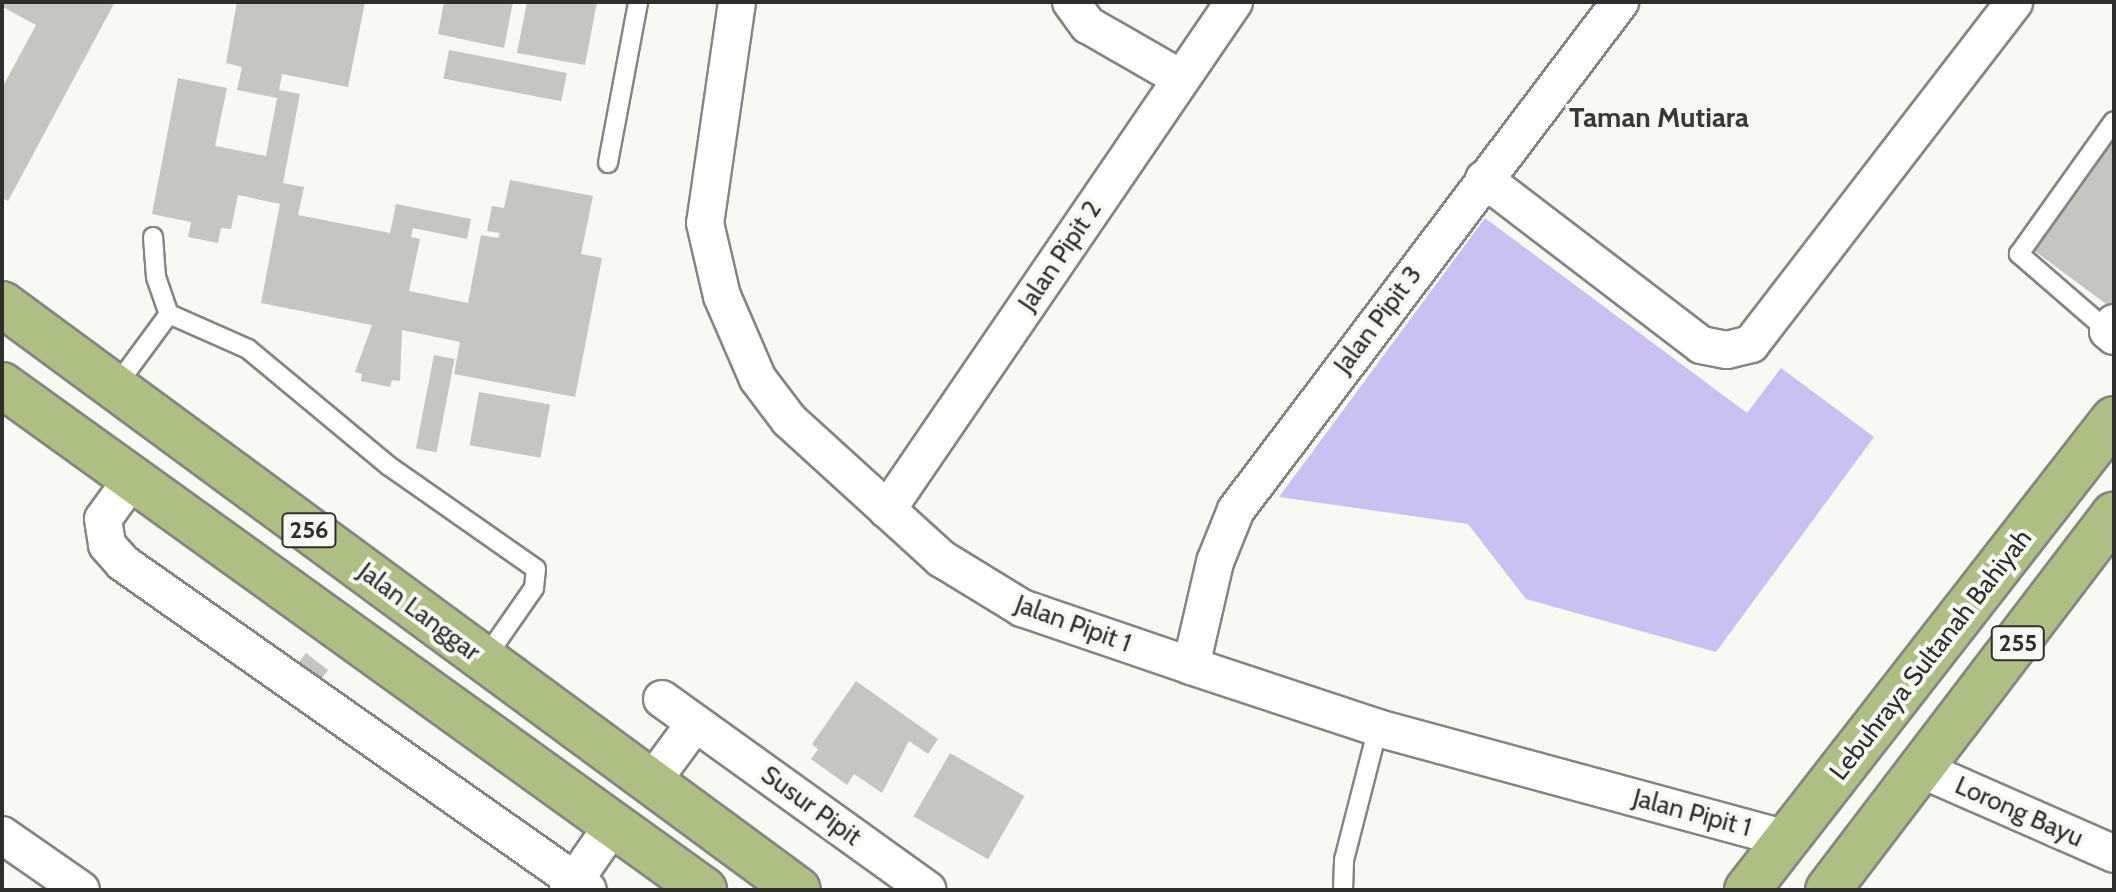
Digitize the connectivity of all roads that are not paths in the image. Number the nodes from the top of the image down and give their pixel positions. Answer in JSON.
{"nodes":[{"id":1,"x":638,"y":2,"type":"edge"},
{"id":2,"x":737,"y":2,"type":"edge"},
{"id":3,"x":1071,"y":2,"type":"edge"},
{"id":4,"x":1234,"y":2,"type":"edge"},
{"id":5,"x":1620,"y":2,"type":"edge"},
{"id":6,"x":2014,"y":2,"type":"edge"},
{"id":7,"x":1180,"y":78,"type":"junction"},
{"id":8,"x":2114,"y":121,"type":"edge"},
{"id":9,"x":608,"y":163,"type":"dead end"},
{"id":10,"x":1484,"y":179,"type":"junction"},
{"id":11,"x":153,"y":237,"type":"dead end"},
{"id":12,"x":2,"y":304,"type":"edge"},
{"id":13,"x":169,"y":314,"type":"junction"},
{"id":14,"x":2112,"y":330,"type":"edge"},
{"id":15,"x":3,"y":386,"type":"edge"},
{"id":16,"x":116,"y":386,"type":"junction"},
{"id":17,"x":2114,"y":419,"type":"edge"},
{"id":18,"x":132,"y":479,"type":"junction"},
{"id":19,"x":887,"y":510,"type":"junction"},
{"id":20,"x":2114,"y":515,"type":"edge"},
{"id":21,"x":1935,"y":652,"type":"junction"},
{"id":22,"x":484,"y":660,"type":"junction"},
{"id":23,"x":1191,"y":666,"type":"junction"},
{"id":24,"x":662,"y":699,"type":"dead end"},
{"id":25,"x":695,"y":723,"type":"junction"},
{"id":26,"x":1378,"y":728,"type":"junction"},
{"id":27,"x":615,"y":756,"type":"junction"},
{"id":28,"x":1923,"y":770,"type":"junction"},
{"id":29,"x":651,"y":783,"type":"junction"},
{"id":30,"x":1799,"y":824,"type":"junction"},
{"id":31,"x":2,"y":835,"type":"edge"},
{"id":32,"x":2114,"y":854,"type":"edge"},
{"id":33,"x":586,"y":857,"type":"edge"},
{"id":34,"x":81,"y":890,"type":"edge"},
{"id":35,"x":704,"y":890,"type":"edge"},
{"id":36,"x":798,"y":890,"type":"edge"},
{"id":37,"x":928,"y":890,"type":"edge"},
{"id":38,"x":1343,"y":890,"type":"edge"},
{"id":39,"x":1747,"y":890,"type":"edge"},
{"id":40,"x":1828,"y":890,"type":"edge"}],
"edges":[{"from":1,"to":9,"type":"lane"},
{"from":2,"to":19,"type":"street","name":"Jalan Pipit 1"},
{"from":3,"to":7,"type":"street"},
{"from":4,"to":7,"type":"street","name":"Jalan Pipit 2"},
{"from":5,"to":10,"type":"street","name":"Jalan Pipit 3"},
{"from":6,"to":10,"type":"street"},
{"from":7,"to":19,"type":"street","name":"Jalan Pipit 2"},
{"from":8,"to":14,"type":"lane"},
{"from":10,"to":23,"type":"street","name":"Jalan Pipit 3"},
{"from":11,"to":13,"type":"lane"},
{"from":12,"to":16,"type":"main road","name":"Jalan Langgar","number":"256"},
{"from":13,"to":16,"type":"lane"},
{"from":13,"to":22,"type":"lane"},
{"from":15,"to":18,"type":"main road","number":"256"},
{"from":16,"to":22,"type":"main road","name":"Jalan Langgar","number":"256"},
{"from":17,"to":21,"type":"main road","name":"Lebuhraya Sultanah Bahiyah","number":"255"},
{"from":18,"to":33,"type":"main road","number":"256"},
{"from":18,"to":33,"type":"street"},
{"from":19,"to":23,"type":"street","name":"Jalan Pipit 1"},
{"from":20,"to":28,"type":"main road","number":"255"},
{"from":21,"to":28,"type":"main road"},
{"from":21,"to":30,"type":"main road","name":"Lebuhraya Sultanah Bahiyah","number":"255"},
{"from":22,"to":27,"type":"main road","name":"Jalan Langgar","number":"256"},
{"from":23,"to":26,"type":"street","name":"Jalan Pipit 1"},
{"from":24,"to":25,"type":"street","name":"Susur Pipit"},
{"from":25,"to":29,"type":"street"},
{"from":25,"to":37,"type":"street","name":"Susur Pipit"},
{"from":26,"to":30,"type":"street","name":"Jalan Pipit 1"},
{"from":26,"to":38,"type":"lane"},
{"from":27,"to":29,"type":"main road","name":"Jalan Langgar","number":"256"},
{"from":27,"to":33,"type":"main road"},
{"from":28,"to":30,"type":"main road"},
{"from":28,"to":32,"type":"street","name":"Lorong Bayu"},
{"from":28,"to":40,"type":"main road","number":"255"},
{"from":29,"to":36,"type":"main road","name":"Jalan Langgar","number":"256"},
{"from":30,"to":39,"type":"main road","name":"Lebuhraya Sultanah Bahiyah","number":"255"},
{"from":31,"to":34,"type":"street"},
{"from":33,"to":35,"type":"main road","number":"256"}]}
